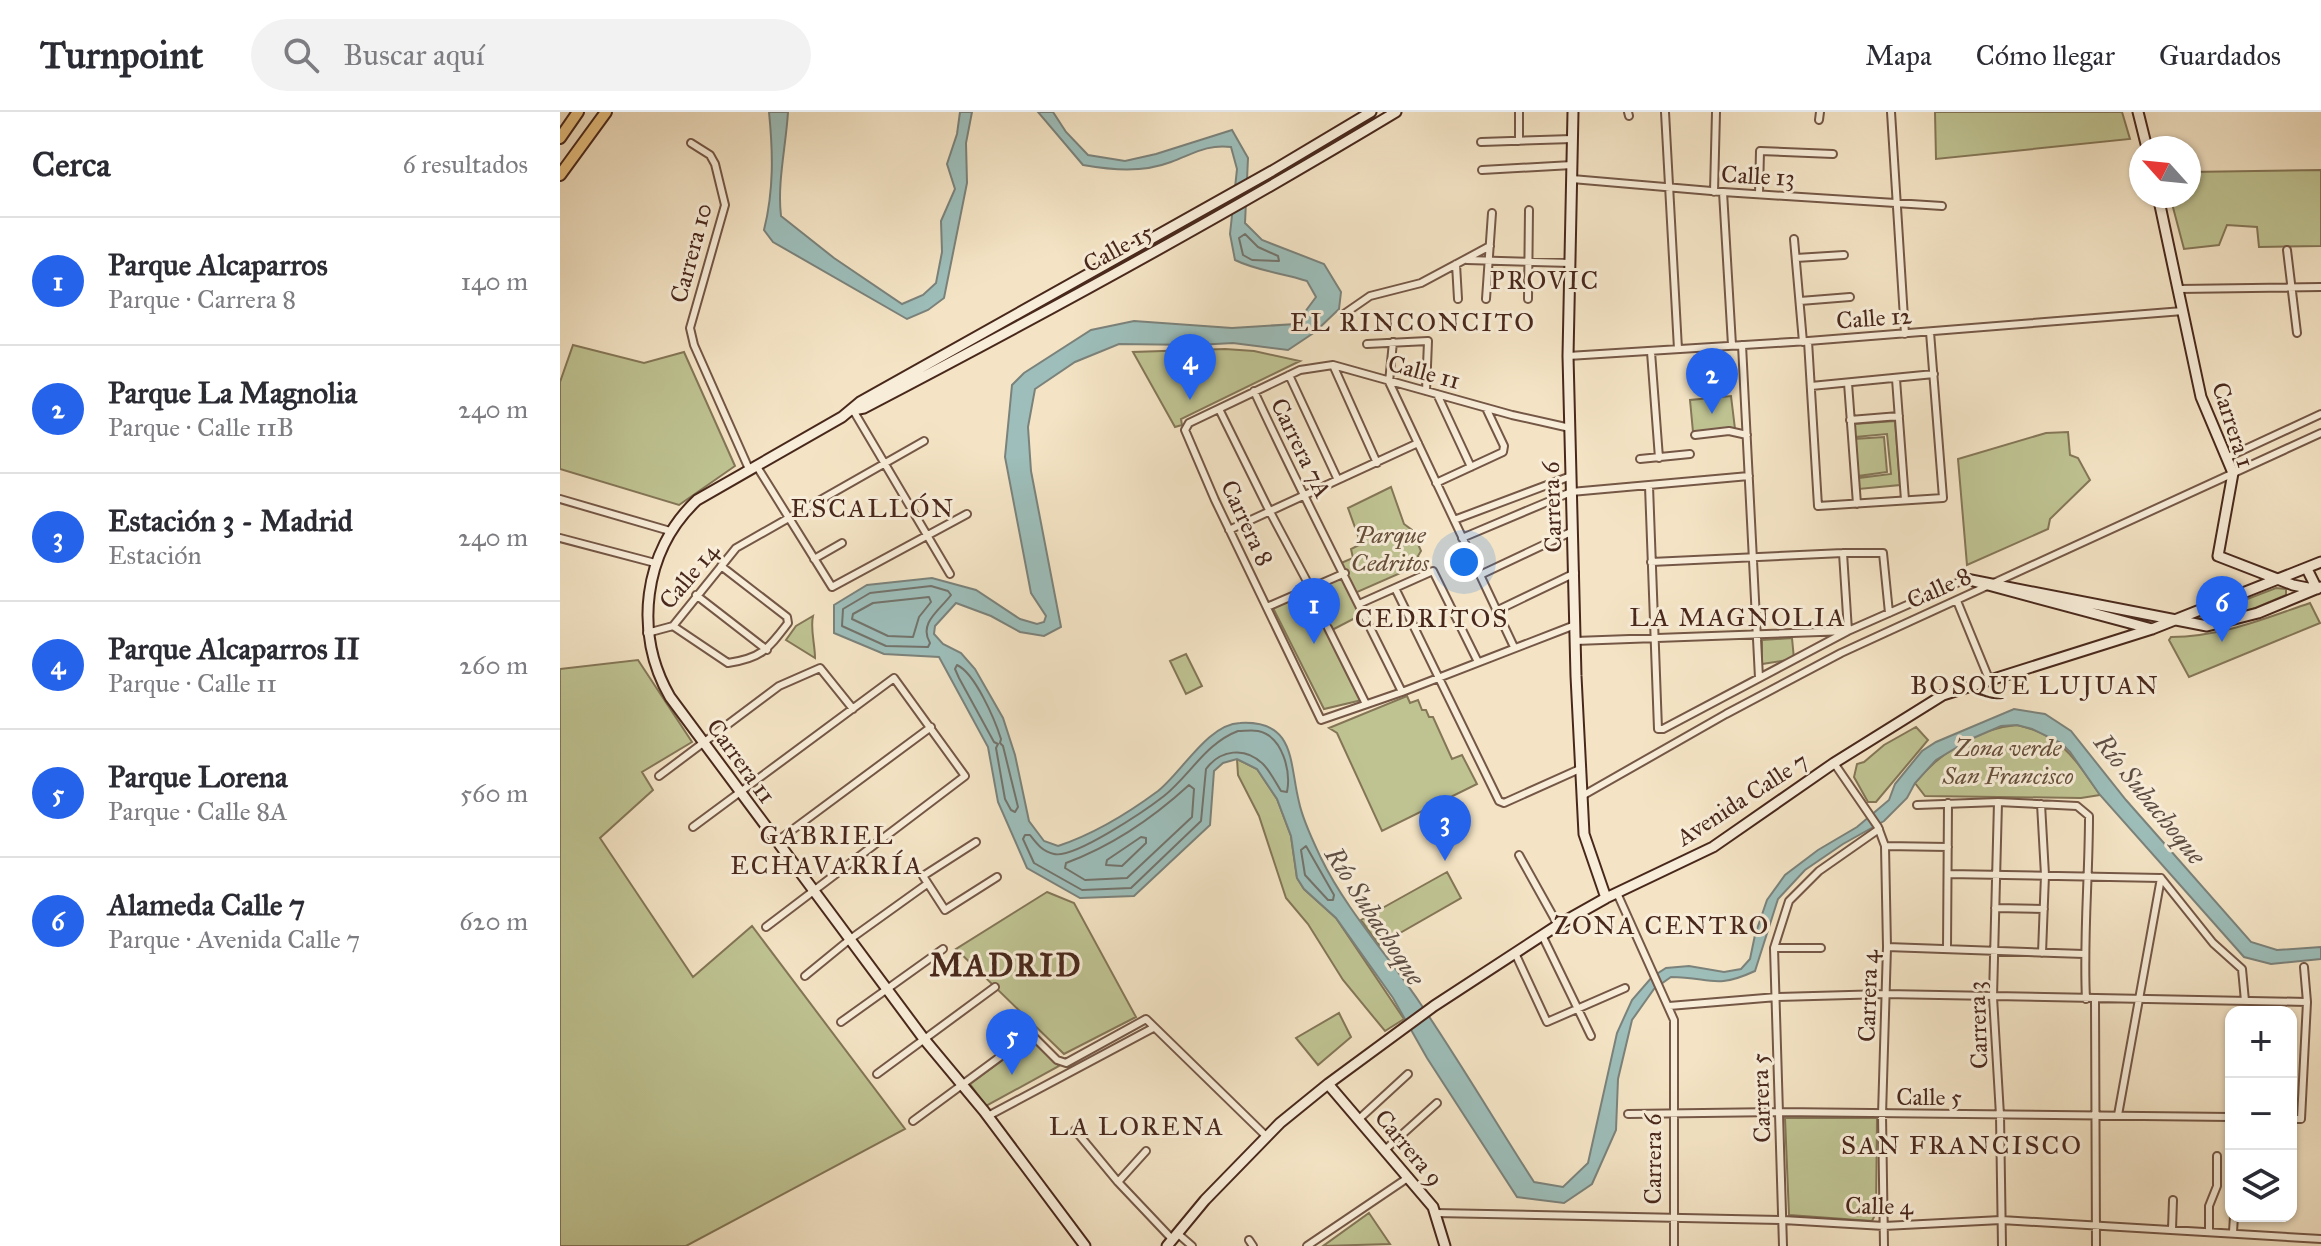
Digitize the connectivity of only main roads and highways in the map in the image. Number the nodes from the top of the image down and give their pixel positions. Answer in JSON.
{"nodes":[{"id":1,"x":578,"y":112,"type":"edge"},
{"id":2,"x":606,"y":112,"type":"edge"},
{"id":3,"x":560,"y":138,"type":"edge"},
{"id":4,"x":560,"y":175,"type":"edge"}],
"edges":[{"from":1,"to":3,"type":"main road"},
{"from":2,"to":4,"type":"main road"}]}
